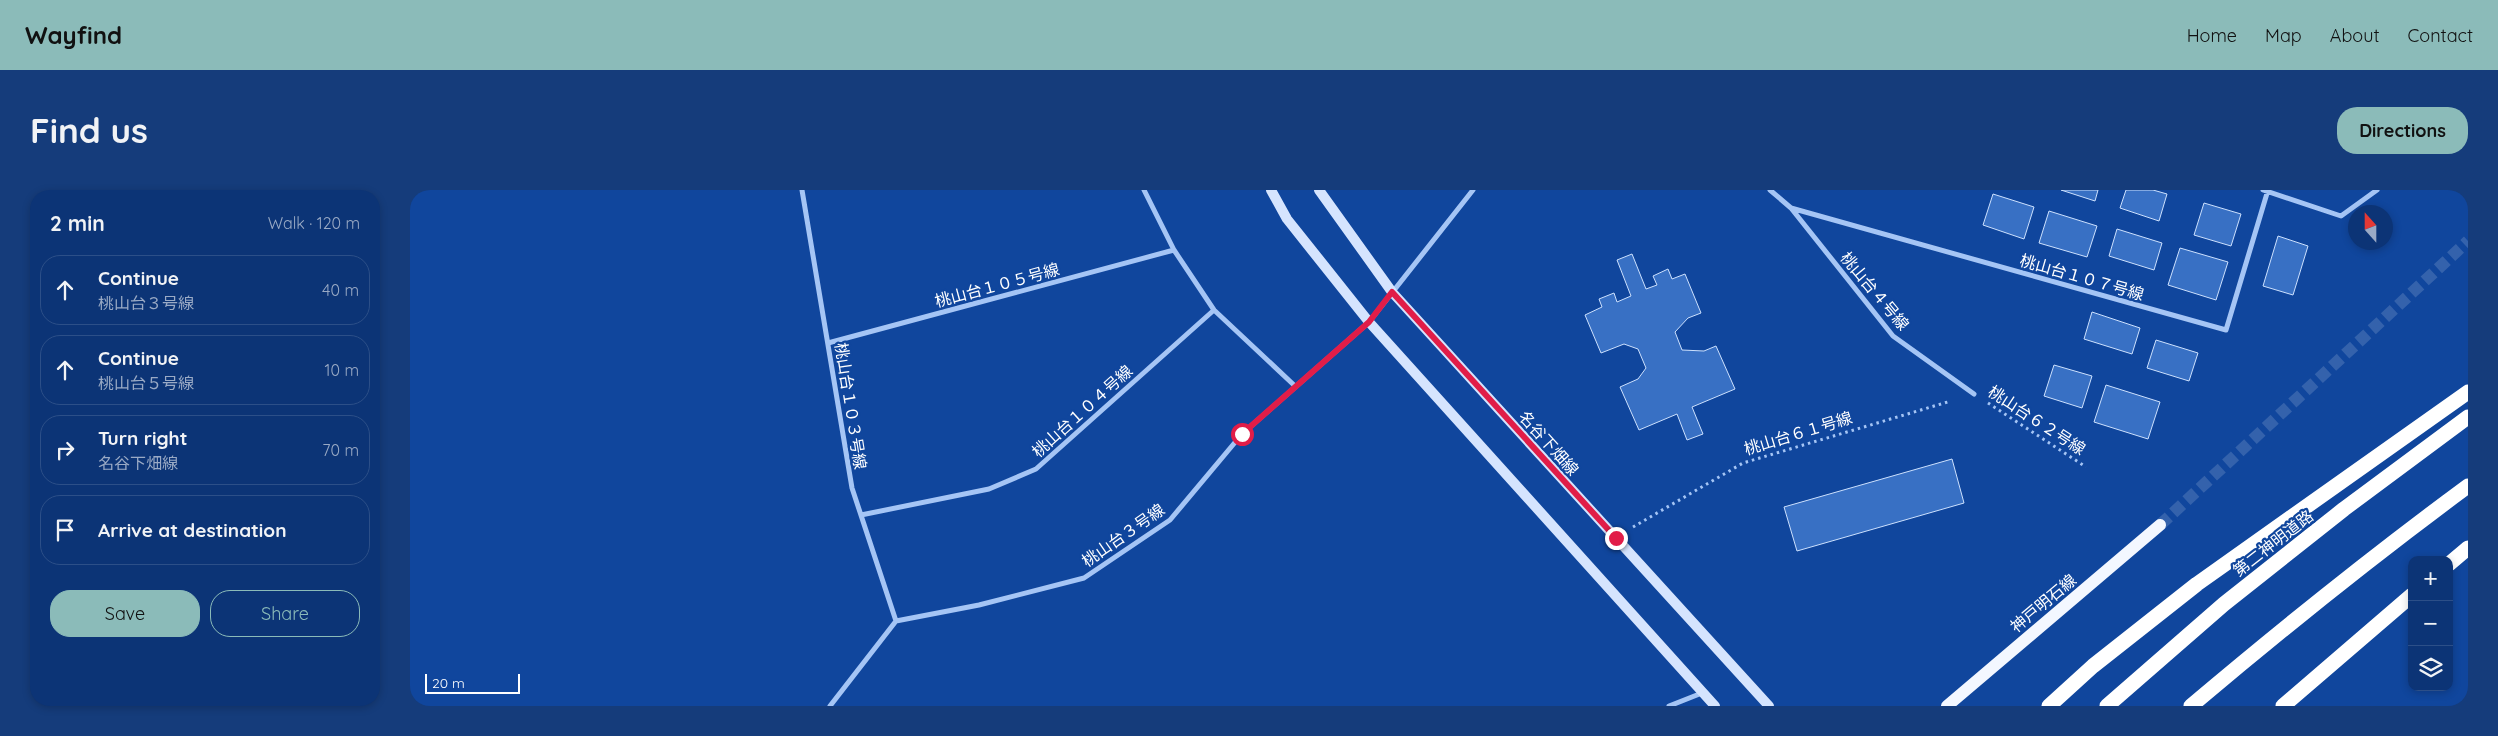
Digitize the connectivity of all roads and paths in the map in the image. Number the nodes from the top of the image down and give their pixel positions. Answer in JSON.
{"nodes":[{"id":1,"x":802,"y":190,"type":"edge"},
{"id":2,"x":1144,"y":190,"type":"edge"},
{"id":3,"x":1271,"y":190,"type":"edge"},
{"id":4,"x":1319,"y":190,"type":"edge"},
{"id":5,"x":1473,"y":190,"type":"edge"},
{"id":6,"x":1770,"y":190,"type":"edge"},
{"id":7,"x":2266,"y":190,"type":"edge"},
{"id":8,"x":2377,"y":190,"type":"edge"},
{"id":9,"x":1791,"y":208,"type":"junction"},
{"id":10,"x":1174,"y":250,"type":"junction"},
{"id":11,"x":1392,"y":292,"type":"junction"},
{"id":12,"x":1214,"y":310,"type":"junction"},
{"id":13,"x":1369,"y":322,"type":"junction"},
{"id":14,"x":828,"y":343,"type":"junction"},
{"id":15,"x":1295,"y":386,"type":"junction"},
{"id":16,"x":2468,"y":392,"type":"edge"},
{"id":17,"x":1974,"y":394,"type":"junction"},
{"id":18,"x":2468,"y":417,"type":"edge"},
{"id":19,"x":2086,"y":467,"type":"dead end"},
{"id":20,"x":2468,"y":486,"type":"edge"},
{"id":21,"x":860,"y":515,"type":"junction"},
{"id":22,"x":2160,"y":525,"type":"tunnel mouth"},
{"id":23,"x":1616,"y":538,"type":"junction"},
{"id":24,"x":2468,"y":548,"type":"edge"},
{"id":25,"x":2453,"y":561,"type":"edge"},
{"id":26,"x":2408,"y":598,"type":"edge"},
{"id":27,"x":896,"y":622,"type":"junction"},
{"id":28,"x":1702,"y":693,"type":"junction"},
{"id":29,"x":830,"y":706,"type":"edge"},
{"id":30,"x":1669,"y":706,"type":"edge"},
{"id":31,"x":1715,"y":706,"type":"edge"},
{"id":32,"x":1769,"y":706,"type":"edge"},
{"id":33,"x":1947,"y":706,"type":"edge"},
{"id":34,"x":2048,"y":706,"type":"edge"},
{"id":35,"x":2107,"y":706,"type":"edge"},
{"id":36,"x":2191,"y":706,"type":"edge"},
{"id":37,"x":2283,"y":706,"type":"edge"}],
"edges":[{"from":1,"to":14,"type":"street","name":"桃山台１０３号線"},
{"from":2,"to":10,"type":"street"},
{"from":3,"to":13,"type":"street"},
{"from":4,"to":11,"type":"street","name":"名谷下畑線"},
{"from":5,"to":11,"type":"street","name":"桃山台３号線"},
{"from":6,"to":9,"type":"street","name":"桃山台４号線"},
{"from":7,"to":8,"type":"street"},
{"from":7,"to":9,"type":"street","name":"桃山台１０７号線"},
{"from":9,"to":17,"type":"street","name":"桃山台４号線"},
{"from":10,"to":12,"type":"street"},
{"from":10,"to":14,"type":"street","name":"桃山台１０５号線"},
{"from":11,"to":13,"type":"street","name":"桃山台３号線"},
{"from":11,"to":23,"type":"street","name":"名谷下畑線"},
{"from":12,"to":15,"type":"street"},
{"from":12,"to":21,"type":"street","name":"桃山台１０４号線"},
{"from":13,"to":15,"type":"street","name":"桃山台３号線"},
{"from":13,"to":28,"type":"street"},
{"from":14,"to":21,"type":"street","name":"桃山台１０３号線"},
{"from":15,"to":27,"type":"street","name":"桃山台３号線"},
{"from":16,"to":34,"type":"highway"},
{"from":17,"to":19,"type":"path","name":"桃山台６２号線"},
{"from":17,"to":23,"type":"path","name":"桃山台６１号線"},
{"from":18,"to":35,"type":"highway","name":"第二神明道路"},
{"from":20,"to":36,"type":"highway"},
{"from":21,"to":27,"type":"street","name":"桃山台１０３号線"},
{"from":22,"to":33,"type":"main road","name":"神戸明石線"},
{"from":23,"to":32,"type":"street","name":"名谷下畑線"},
{"from":24,"to":25,"type":"highway"},
{"from":26,"to":37,"type":"highway"},
{"from":27,"to":29,"type":"street"},
{"from":28,"to":30,"type":"street"},
{"from":28,"to":31,"type":"street"}]}
